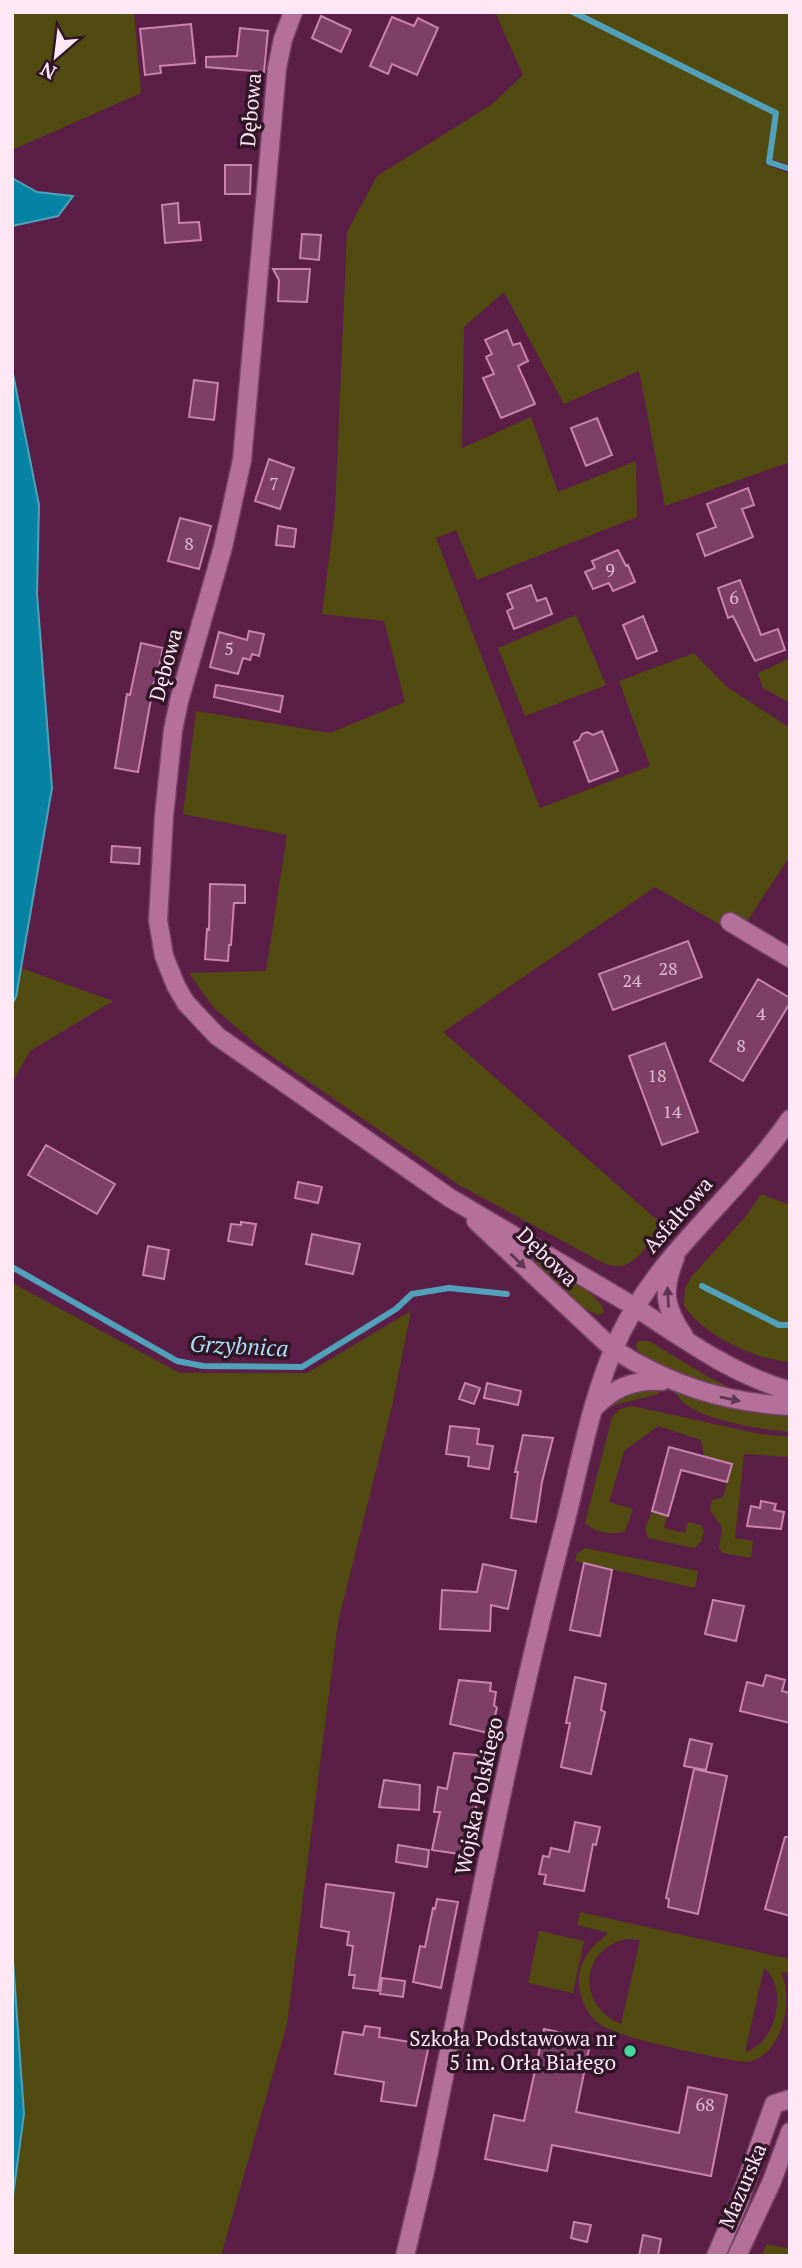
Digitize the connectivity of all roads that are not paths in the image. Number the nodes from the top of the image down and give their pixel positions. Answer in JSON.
{"nodes":[{"id":1,"x":293,"y":12,"type":"edge"},
{"id":2,"x":730,"y":922,"type":"dead end"},
{"id":3,"x":790,"y":958,"type":"edge"},
{"id":4,"x":790,"y":1119,"type":"edge"},
{"id":5,"x":450,"y":1198,"type":"junction"},
{"id":6,"x":683,"y":1242,"type":"junction"},
{"id":7,"x":635,"y":1307,"type":"junction"},
{"id":8,"x":695,"y":1347,"type":"junction"},
{"id":9,"x":613,"y":1349,"type":"junction"},
{"id":10,"x":672,"y":1382,"type":"junction"},
{"id":11,"x":790,"y":1391,"type":"edge"},
{"id":12,"x":790,"y":1406,"type":"edge"},
{"id":13,"x":594,"y":1408,"type":"junction"},
{"id":14,"x":790,"y":2099,"type":"edge"},
{"id":15,"x":790,"y":2133,"type":"edge"},
{"id":16,"x":405,"y":2256,"type":"edge"},
{"id":17,"x":716,"y":2256,"type":"edge"},
{"id":18,"x":737,"y":2256,"type":"edge"}],
"edges":[{"from":1,"to":5,"type":"street","name":"Dębowa"},
{"from":2,"to":3,"type":"street"},
{"from":4,"to":6,"type":"street","name":"Asfaltowa"},
{"from":5,"to":7,"type":"street","name":"Dębowa"},
{"from":5,"to":9,"type":"street","name":"Dębowa","one_way":true},
{"from":6,"to":7,"type":"street","name":"Asfaltowa"},
{"from":8,"to":6,"type":"street","one_way":true},
{"from":7,"to":8,"type":"street","name":"Dębowa"},
{"from":7,"to":9,"type":"street","name":"Asfaltowa"},
{"from":8,"to":11,"type":"street","name":"Dębowa"},
{"from":9,"to":10,"type":"street","name":"Dębowa"},
{"from":9,"to":13,"type":"street","name":"Wojska Polskiego"},
{"from":10,"to":12,"type":"street","one_way":true},
{"from":10,"to":13,"type":"street"},
{"from":13,"to":16,"type":"street","name":"Wojska Polskiego"},
{"from":14,"to":17,"type":"street"},
{"from":15,"to":18,"type":"street","name":"Mazurska"}]}
